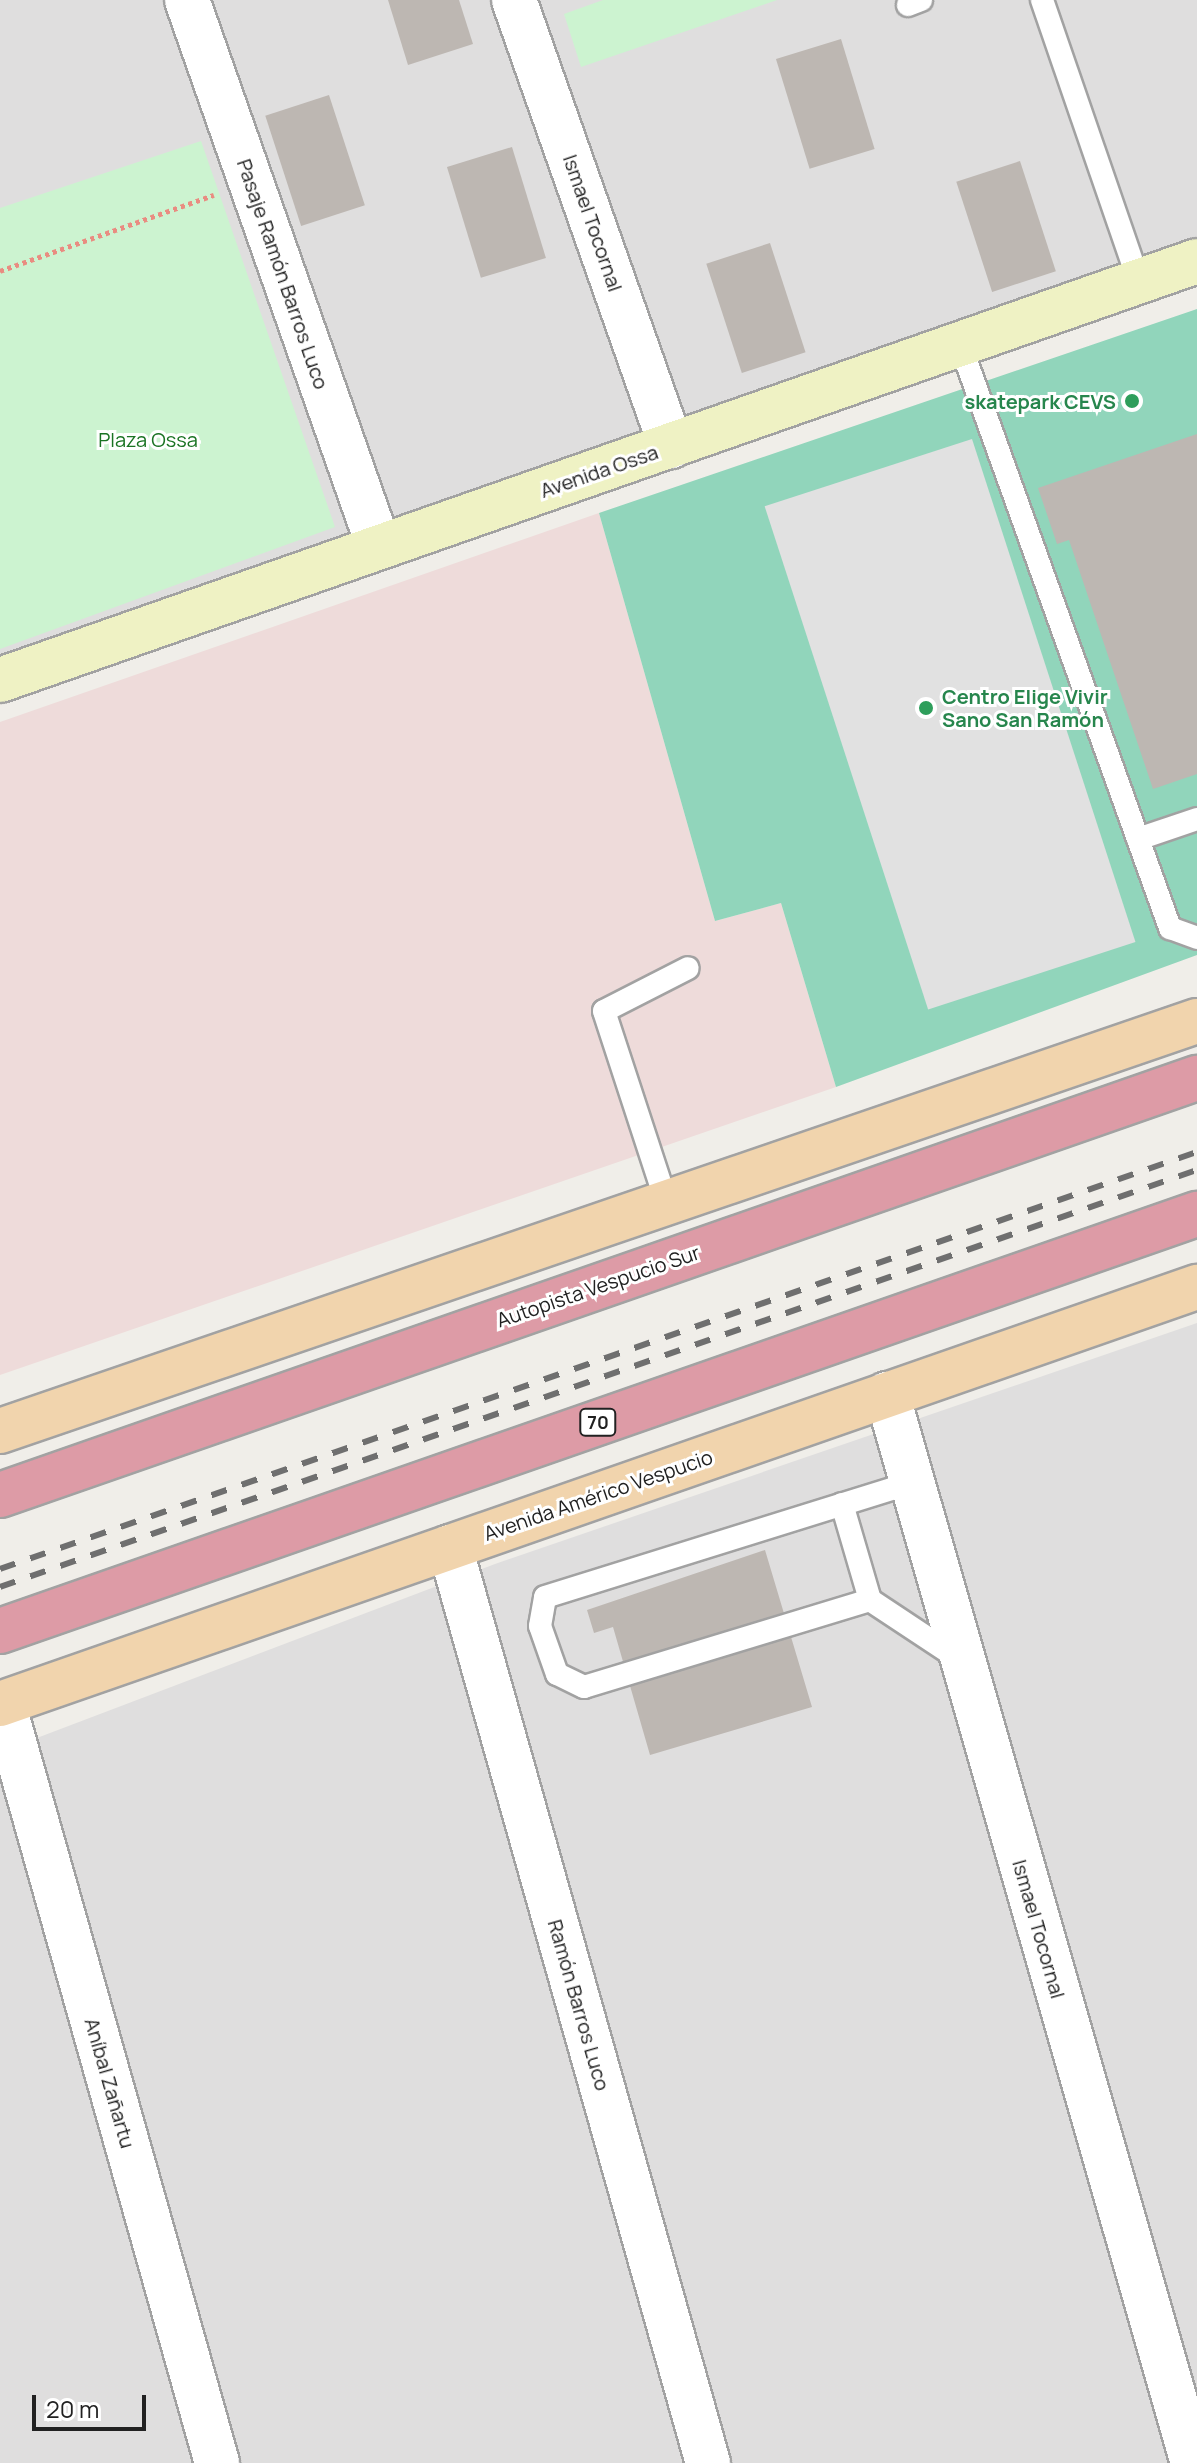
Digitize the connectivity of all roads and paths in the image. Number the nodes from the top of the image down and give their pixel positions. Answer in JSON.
{"nodes":[{"id":1,"x":187,"y":0,"type":"edge"},
{"id":2,"x":1042,"y":0,"type":"edge"},
{"id":3,"x":521,"y":2,"type":"edge"},
{"id":4,"x":251,"y":182,"type":"junction"},
{"id":5,"x":1197,"y":261,"type":"edge"},
{"id":6,"x":0,"y":271,"type":"edge"},
{"id":7,"x":1139,"y":281,"type":"junction"},
{"id":8,"x":960,"y":344,"type":"junction"},
{"id":9,"x":671,"y":446,"type":"junction"},
{"id":10,"x":379,"y":547,"type":"junction"},
{"id":11,"x":0,"y":680,"type":"edge"},
{"id":12,"x":1197,"y":819,"type":"edge"},
{"id":13,"x":1138,"y":839,"type":"junction"},
{"id":14,"x":1197,"y":938,"type":"edge"},
{"id":15,"x":688,"y":968,"type":"dead end"},
{"id":16,"x":1197,"y":1021,"type":"edge"},
{"id":17,"x":1197,"y":1078,"type":"edge"},
{"id":18,"x":668,"y":1207,"type":"junction"},
{"id":19,"x":1197,"y":1214,"type":"edge"},
{"id":20,"x":1197,"y":1287,"type":"edge"},
{"id":21,"x":887,"y":1394,"type":"junction"},
{"id":22,"x":0,"y":1431,"type":"edge"},
{"id":23,"x":912,"y":1483,"type":"junction"},
{"id":24,"x":0,"y":1495,"type":"edge"},
{"id":25,"x":842,"y":1504,"type":"junction"},
{"id":26,"x":450,"y":1547,"type":"junction"},
{"id":27,"x":870,"y":1600,"type":"junction"},
{"id":28,"x":0,"y":1631,"type":"edge"},
{"id":29,"x":961,"y":1660,"type":"junction"},
{"id":30,"x":1,"y":1704,"type":"edge"},
{"id":31,"x":217,"y":2463,"type":"edge"},
{"id":32,"x":708,"y":2463,"type":"edge"},
{"id":33,"x":1193,"y":2463,"type":"edge"}],
"edges":[{"from":1,"to":4,"type":"street","name":"Pasaje Ramón Barros Luco"},
{"from":2,"to":7,"type":"lane"},
{"from":3,"to":9,"type":"street","name":"Ismael Tocornal"},
{"from":4,"to":6,"type":"path"},
{"from":4,"to":10,"type":"street","name":"Pasaje Ramón Barros Luco"},
{"from":5,"to":7,"type":"street","name":"Avenida Ossa"},
{"from":7,"to":8,"type":"street","name":"Avenida Ossa"},
{"from":8,"to":9,"type":"street","name":"Avenida Ossa"},
{"from":8,"to":13,"type":"lane"},
{"from":9,"to":10,"type":"street","name":"Avenida Ossa"},
{"from":10,"to":11,"type":"street","name":"Avenida Ossa"},
{"from":12,"to":13,"type":"lane"},
{"from":13,"to":14,"type":"lane"},
{"from":15,"to":18,"type":"lane"},
{"from":16,"to":18,"type":"main road"},
{"from":17,"to":24,"type":"highway","name":"Autopista Vespucio Sur"},
{"from":18,"to":22,"type":"main road"},
{"from":19,"to":28,"type":"highway","number":"70"},
{"from":20,"to":21,"type":"main road","name":"Avenida Américo Vespucio"},
{"from":21,"to":23,"type":"street","name":"Ismael Tocornal"},
{"from":21,"to":26,"type":"main road","name":"Avenida Américo Vespucio"},
{"from":23,"to":25,"type":"lane"},
{"from":23,"to":29,"type":"street","name":"Ismael Tocornal"},
{"from":25,"to":27,"type":"lane"},
{"from":25,"to":27,"type":"lane"},
{"from":26,"to":30,"type":"main road","name":"Avenida Américo Vespucio"},
{"from":26,"to":32,"type":"street","name":"Ramón Barros Luco"},
{"from":27,"to":29,"type":"lane"},
{"from":29,"to":33,"type":"street","name":"Ismael Tocornal"},
{"from":30,"to":31,"type":"street","name":"Aníbal Zañartu"}]}
